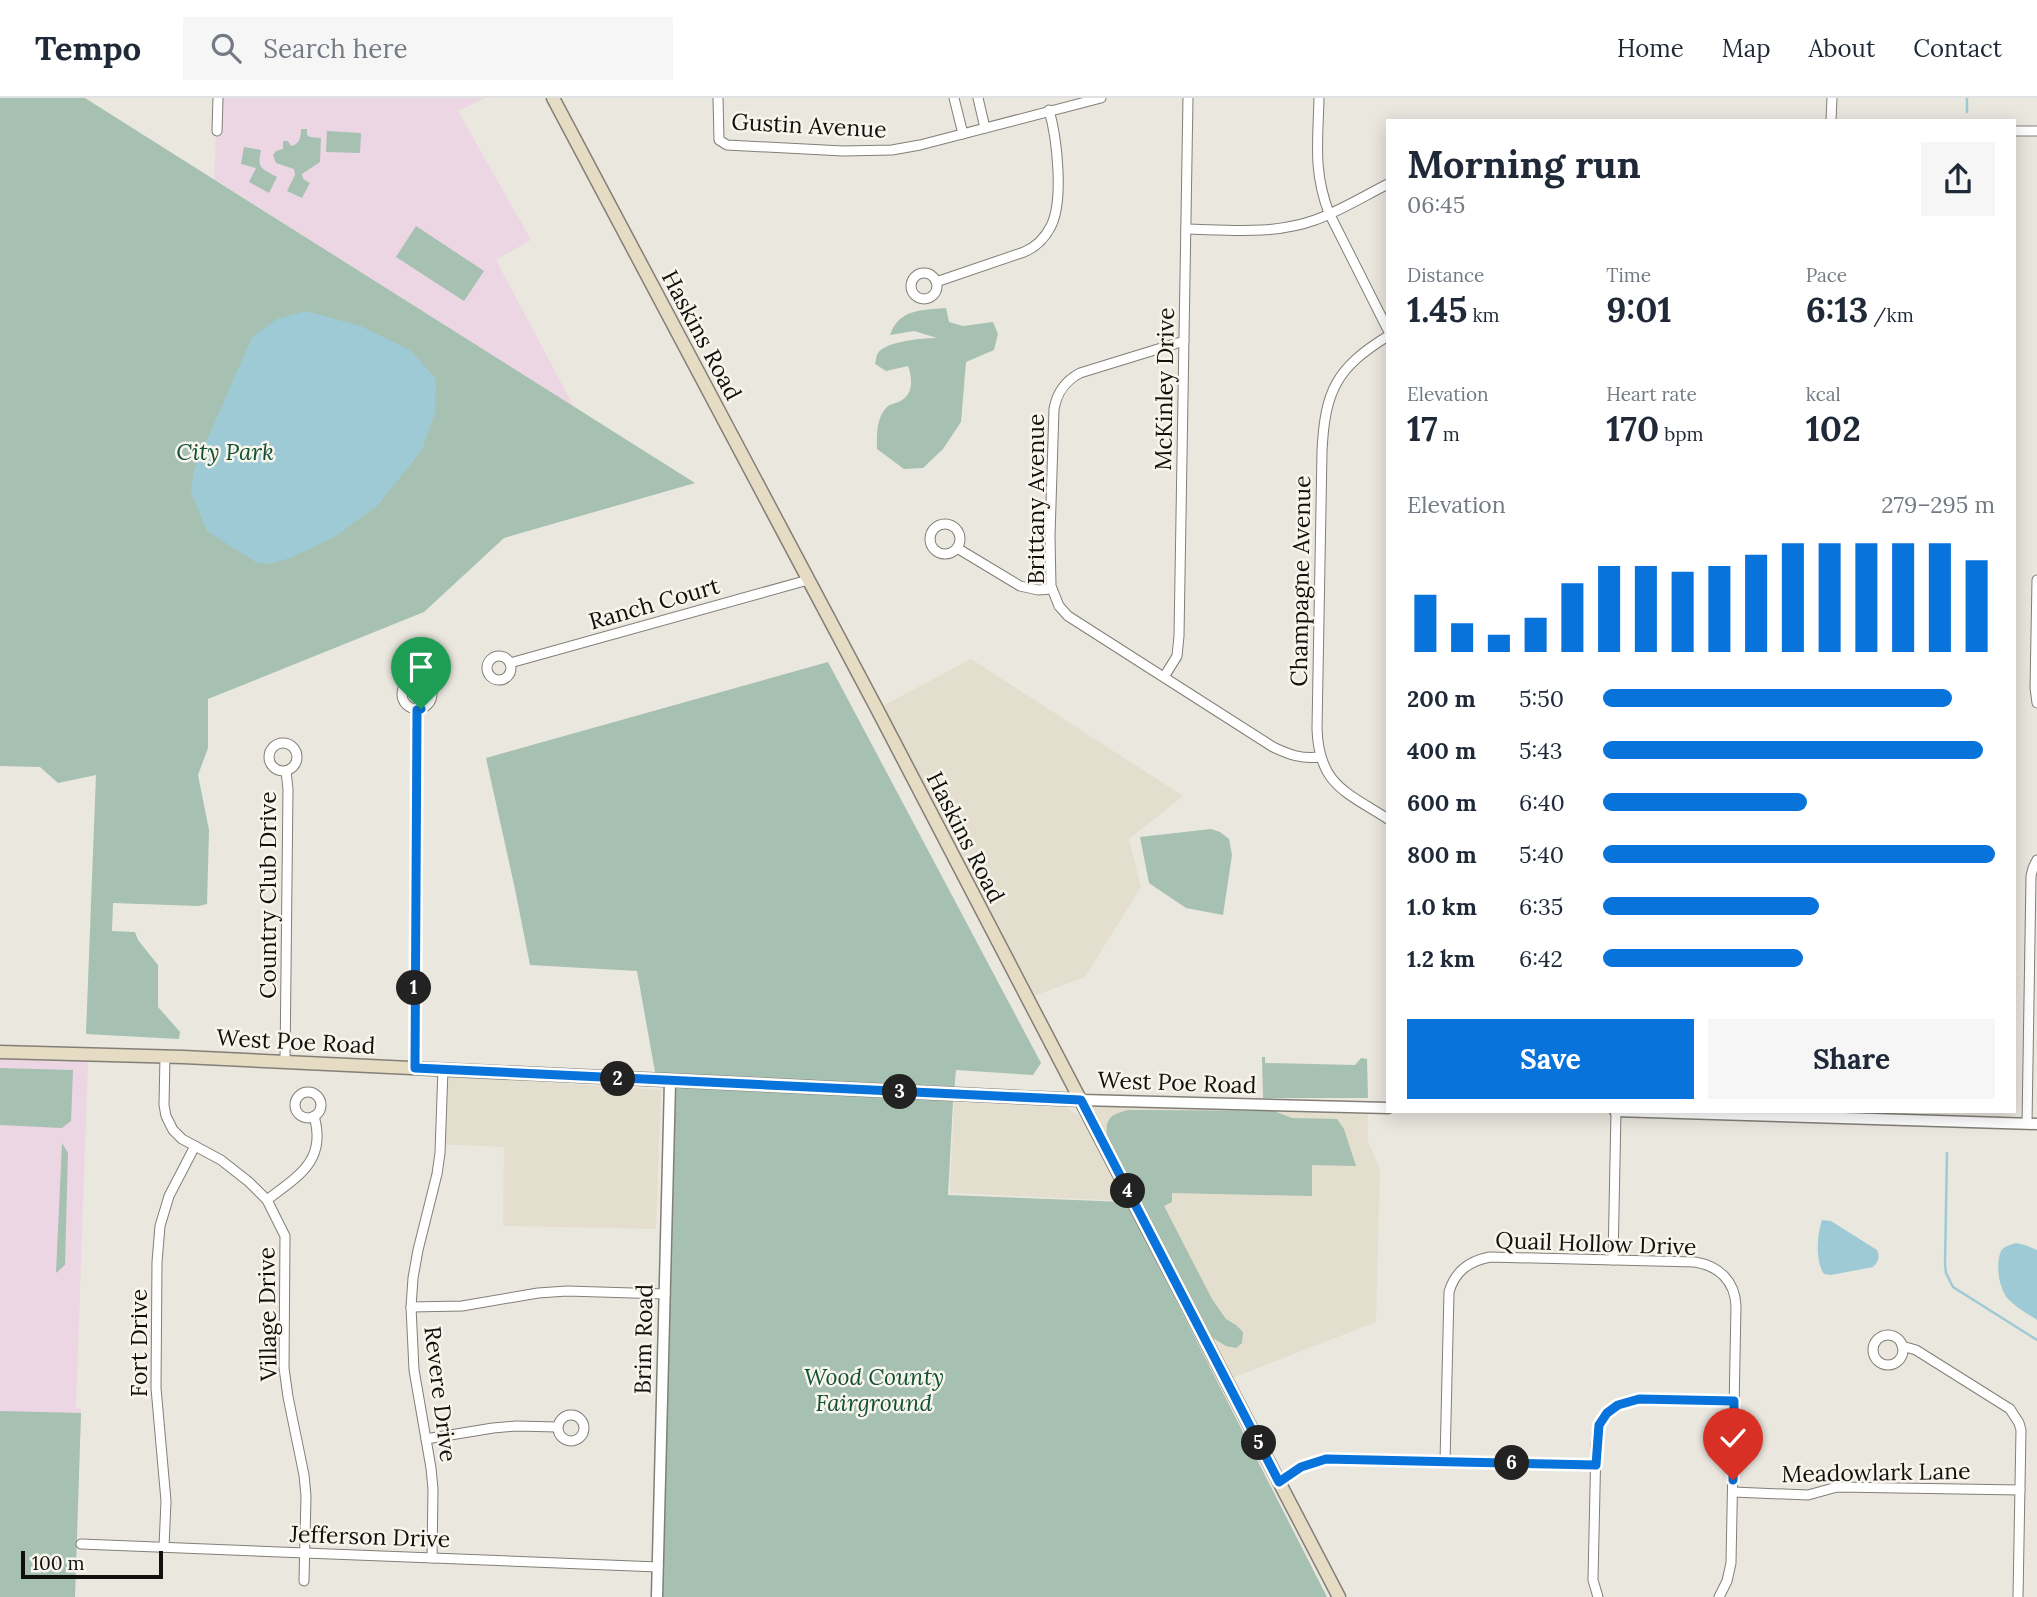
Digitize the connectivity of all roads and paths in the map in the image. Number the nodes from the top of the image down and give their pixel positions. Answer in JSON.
{"nodes":[{"id":1,"x":218,"y":98,"type":"edge"},
{"id":2,"x":553,"y":98,"type":"edge"},
{"id":3,"x":718,"y":98,"type":"edge"},
{"id":4,"x":954,"y":98,"type":"edge"},
{"id":5,"x":978,"y":98,"type":"edge"},
{"id":6,"x":1101,"y":98,"type":"edge"},
{"id":7,"x":1188,"y":98,"type":"edge"},
{"id":8,"x":1319,"y":98,"type":"edge"},
{"id":9,"x":1832,"y":98,"type":"edge"},
{"id":10,"x":1049,"y":110,"type":"junction"},
{"id":11,"x":1831,"y":119,"type":"edge"},
{"id":12,"x":985,"y":128,"type":"junction"},
{"id":13,"x":217,"y":131,"type":"dead end"},
{"id":14,"x":2016,"y":131,"type":"edge"},
{"id":15,"x":2037,"y":131,"type":"edge"},
{"id":16,"x":963,"y":134,"type":"junction"},
{"id":17,"x":1386,"y":185,"type":"edge"},
{"id":18,"x":1329,"y":213,"type":"junction"},
{"id":19,"x":1186,"y":229,"type":"junction"},
{"id":20,"x":936,"y":282,"type":"dead end"},
{"id":21,"x":1386,"y":326,"type":"edge"},
{"id":22,"x":1386,"y":337,"type":"edge"},
{"id":23,"x":1184,"y":341,"type":"junction"},
{"id":24,"x":957,"y":548,"type":"dead end"},
{"id":25,"x":808,"y":580,"type":"junction"},
{"id":26,"x":2037,"y":580,"type":"edge"},
{"id":27,"x":1052,"y":589,"type":"junction"},
{"id":28,"x":510,"y":663,"type":"dead end"},
{"id":29,"x":1164,"y":677,"type":"junction"},
{"id":30,"x":2037,"y":703,"type":"edge"},
{"id":31,"x":417,"y":710,"type":"dead end"},
{"id":32,"x":1320,"y":757,"type":"junction"},
{"id":33,"x":286,"y":771,"type":"dead end"},
{"id":34,"x":1386,"y":818,"type":"edge"},
{"id":35,"x":2037,"y":860,"type":"edge"},
{"id":36,"x":0,"y":1052,"type":"edge"},
{"id":37,"x":165,"y":1056,"type":"junction"},
{"id":38,"x":285,"y":1062,"type":"junction"},
{"id":39,"x":415,"y":1068,"type":"junction"},
{"id":40,"x":443,"y":1069,"type":"junction"},
{"id":41,"x":670,"y":1082,"type":"junction"},
{"id":42,"x":1081,"y":1100,"type":"junction"},
{"id":43,"x":1386,"y":1108,"type":"edge"},
{"id":44,"x":1616,"y":1113,"type":"edge"},
{"id":45,"x":1740,"y":1113,"type":"edge"},
{"id":46,"x":1863,"y":1115,"type":"edge"},
{"id":47,"x":314,"y":1116,"type":"dead end"},
{"id":48,"x":2032,"y":1123,"type":"edge"},
{"id":49,"x":195,"y":1146,"type":"junction"},
{"id":50,"x":267,"y":1200,"type":"junction"},
{"id":51,"x":1613,"y":1260,"type":"junction"},
{"id":52,"x":665,"y":1294,"type":"junction"},
{"id":53,"x":411,"y":1307,"type":"junction"},
{"id":54,"x":1902,"y":1346,"type":"dead end"},
{"id":55,"x":1734,"y":1401,"type":"junction"},
{"id":56,"x":557,"y":1427,"type":"dead end"},
{"id":57,"x":426,"y":1439,"type":"junction"},
{"id":58,"x":1445,"y":1461,"type":"junction"},
{"id":59,"x":1596,"y":1465,"type":"junction"},
{"id":60,"x":1279,"y":1482,"type":"junction"},
{"id":61,"x":2020,"y":1490,"type":"junction"},
{"id":62,"x":1733,"y":1492,"type":"junction"},
{"id":63,"x":81,"y":1544,"type":"dead end"},
{"id":64,"x":164,"y":1547,"type":"junction"},
{"id":65,"x":305,"y":1553,"type":"junction"},
{"id":66,"x":432,"y":1558,"type":"junction"},
{"id":67,"x":658,"y":1567,"type":"junction"},
{"id":68,"x":304,"y":1581,"type":"dead end"},
{"id":69,"x":657,"y":1597,"type":"edge"},
{"id":70,"x":1339,"y":1597,"type":"edge"},
{"id":71,"x":1598,"y":1597,"type":"edge"},
{"id":72,"x":1718,"y":1597,"type":"edge"},
{"id":73,"x":2018,"y":1597,"type":"edge"}],
"edges":[{"from":1,"to":13,"type":"street"},
{"from":2,"to":25,"type":"main road","name":"Haskins Road"},
{"from":3,"to":16,"type":"street","name":"Gustin Avenue"},
{"from":4,"to":16,"type":"street"},
{"from":5,"to":12,"type":"street"},
{"from":6,"to":10,"type":"street","name":"Gustin Avenue"},
{"from":7,"to":19,"type":"street","name":"McKinley Drive"},
{"from":8,"to":18,"type":"street"},
{"from":9,"to":11,"type":"street"},
{"from":10,"to":12,"type":"street","name":"Gustin Avenue"},
{"from":10,"to":20,"type":"street"},
{"from":12,"to":16,"type":"street","name":"Gustin Avenue"},
{"from":14,"to":15,"type":"street"},
{"from":17,"to":18,"type":"street"},
{"from":18,"to":19,"type":"street"},
{"from":18,"to":21,"type":"street"},
{"from":19,"to":23,"type":"street","name":"McKinley Drive"},
{"from":22,"to":32,"type":"street","name":"Champagne Avenue"},
{"from":23,"to":27,"type":"street","name":"Brittany Avenue"},
{"from":23,"to":29,"type":"street","name":"McKinley Drive"},
{"from":24,"to":27,"type":"street"},
{"from":25,"to":28,"type":"street","name":"Ranch Court"},
{"from":25,"to":42,"type":"main road","name":"Haskins Road"},
{"from":26,"to":30,"type":"street"},
{"from":27,"to":29,"type":"street","name":"Brittany Avenue"},
{"from":29,"to":32,"type":"street","name":"Brittany Avenue"},
{"from":31,"to":39,"type":"street"},
{"from":32,"to":34,"type":"street","name":"Champagne Avenue"},
{"from":33,"to":38,"type":"street","name":"Country Club Drive"},
{"from":35,"to":48,"type":"street"},
{"from":36,"to":37,"type":"main road","name":"West Poe Road"},
{"from":37,"to":38,"type":"main road","name":"West Poe Road"},
{"from":37,"to":49,"type":"street","name":"Village Drive"},
{"from":38,"to":39,"type":"main road","name":"West Poe Road"},
{"from":39,"to":40,"type":"main road","name":"West Poe Road"},
{"from":40,"to":41,"type":"main road","name":"West Poe Road"},
{"from":40,"to":53,"type":"street","name":"Revere Drive"},
{"from":41,"to":42,"type":"main road","name":"West Poe Road"},
{"from":41,"to":52,"type":"street","name":"Brim Road"},
{"from":42,"to":43,"type":"street","name":"West Poe Road"},
{"from":42,"to":60,"type":"main road","name":"Haskins Road"},
{"from":44,"to":51,"type":"street"},
{"from":45,"to":46,"type":"street"},
{"from":46,"to":48,"type":"street"},
{"from":47,"to":50,"type":"street"},
{"from":49,"to":50,"type":"street","name":"Village Drive"},
{"from":49,"to":64,"type":"street","name":"Fort Drive"},
{"from":50,"to":65,"type":"street","name":"Village Drive"},
{"from":51,"to":55,"type":"street","name":"Quail Hollow Drive"},
{"from":51,"to":58,"type":"street","name":"Quail Hollow Drive"},
{"from":52,"to":53,"type":"street"},
{"from":52,"to":67,"type":"street","name":"Brim Road"},
{"from":53,"to":57,"type":"street","name":"Revere Drive"},
{"from":54,"to":61,"type":"street"},
{"from":55,"to":59,"type":"street"},
{"from":55,"to":62,"type":"street","name":"Quail Hollow Drive"},
{"from":56,"to":57,"type":"street"},
{"from":57,"to":66,"type":"street","name":"Revere Drive"},
{"from":58,"to":59,"type":"street"},
{"from":58,"to":60,"type":"street"},
{"from":59,"to":71,"type":"street"},
{"from":60,"to":70,"type":"main road","name":"Haskins Road"},
{"from":61,"to":62,"type":"street","name":"Meadowlark Lane"},
{"from":61,"to":73,"type":"street"},
{"from":62,"to":72,"type":"street","name":"Quail Hollow Drive"},
{"from":63,"to":64,"type":"street","name":"Jefferson Drive"},
{"from":64,"to":65,"type":"street","name":"Jefferson Drive"},
{"from":65,"to":66,"type":"street","name":"Jefferson Drive"},
{"from":65,"to":68,"type":"street","name":"Village Drive"},
{"from":66,"to":67,"type":"street","name":"Jefferson Drive"},
{"from":67,"to":69,"type":"street","name":"Brim Road"}]}
